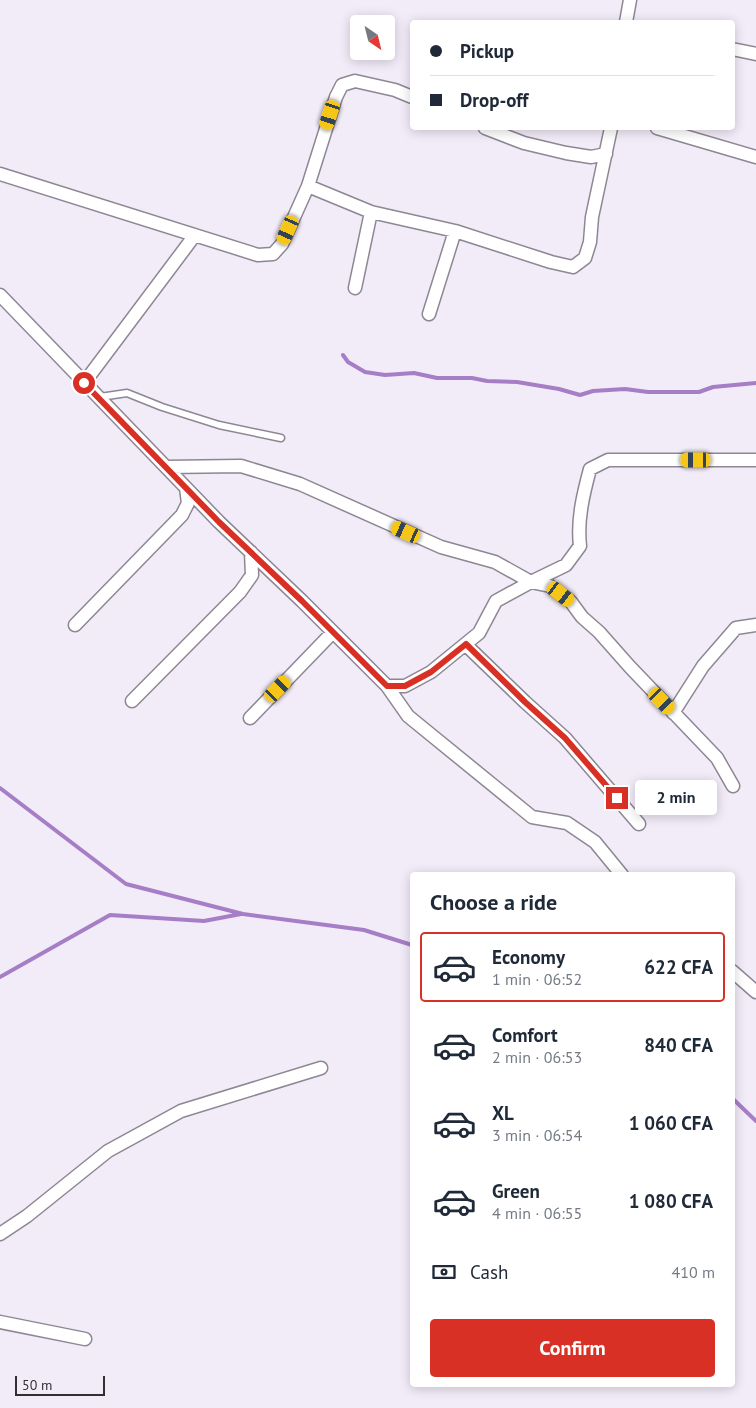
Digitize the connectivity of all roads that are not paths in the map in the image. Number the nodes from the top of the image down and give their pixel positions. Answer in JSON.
{"nodes":[{"id":1,"x":630,"y":0,"type":"edge"},
{"id":2,"x":626,"y":20,"type":"edge"},
{"id":3,"x":735,"y":50,"type":"edge"},
{"id":4,"x":756,"y":54,"type":"edge"},
{"id":5,"x":410,"y":96,"type":"edge"},
{"id":6,"x":490,"y":130,"type":"edge"},
{"id":7,"x":611,"y":130,"type":"edge"},
{"id":8,"x":663,"y":130,"type":"edge"},
{"id":9,"x":606,"y":154,"type":"junction"},
{"id":10,"x":756,"y":156,"type":"edge"},
{"id":11,"x":0,"y":174,"type":"edge"},
{"id":12,"x":308,"y":186,"type":"junction"},
{"id":13,"x":371,"y":212,"type":"junction"},
{"id":14,"x":455,"y":231,"type":"junction"},
{"id":15,"x":195,"y":235,"type":"junction"},
{"id":16,"x":355,"y":288,"type":"dead end"},
{"id":17,"x":0,"y":295,"type":"edge"},
{"id":18,"x":429,"y":314,"type":"dead end"},
{"id":19,"x":84,"y":383,"type":"junction"},
{"id":20,"x":98,"y":397,"type":"junction"},
{"id":21,"x":281,"y":438,"type":"dead end"},
{"id":22,"x":756,"y":460,"type":"edge"},
{"id":23,"x":166,"y":467,"type":"junction"},
{"id":24,"x":186,"y":488,"type":"junction"},
{"id":25,"x":251,"y":552,"type":"junction"},
{"id":26,"x":531,"y":582,"type":"junction"},
{"id":27,"x":75,"y":625,"type":"dead end"},
{"id":28,"x":756,"y":625,"type":"edge"},
{"id":29,"x":333,"y":632,"type":"junction"},
{"id":30,"x":466,"y":644,"type":"junction"},
{"id":31,"x":387,"y":686,"type":"junction"},
{"id":32,"x":132,"y":701,"type":"dead end"},
{"id":33,"x":673,"y":712,"type":"junction"},
{"id":34,"x":250,"y":718,"type":"dead end"},
{"id":35,"x":733,"y":786,"type":"dead end"},
{"id":36,"x":639,"y":824,"type":"dead end"},
{"id":37,"x":620,"y":872,"type":"edge"},
{"id":38,"x":735,"y":974,"type":"edge"},
{"id":39,"x":756,"y":992,"type":"edge"},
{"id":40,"x":321,"y":1068,"type":"dead end"},
{"id":41,"x":0,"y":1234,"type":"edge"},
{"id":42,"x":0,"y":1322,"type":"edge"},
{"id":43,"x":85,"y":1339,"type":"dead end"}],
"edges":[{"from":1,"to":2,"type":"street"},
{"from":3,"to":4,"type":"street"},
{"from":5,"to":12,"type":"street"},
{"from":6,"to":9,"type":"street"},
{"from":7,"to":9,"type":"street"},
{"from":8,"to":10,"type":"street"},
{"from":9,"to":14,"type":"street"},
{"from":11,"to":15,"type":"street"},
{"from":12,"to":13,"type":"street"},
{"from":12,"to":15,"type":"street"},
{"from":13,"to":14,"type":"street"},
{"from":13,"to":16,"type":"street"},
{"from":14,"to":18,"type":"street"},
{"from":15,"to":19,"type":"street"},
{"from":17,"to":19,"type":"street"},
{"from":19,"to":20,"type":"street"},
{"from":20,"to":21,"type":"lane"},
{"from":20,"to":23,"type":"street"},
{"from":22,"to":26,"type":"street"},
{"from":23,"to":24,"type":"street"},
{"from":23,"to":26,"type":"street"},
{"from":24,"to":25,"type":"street"},
{"from":24,"to":27,"type":"street"},
{"from":25,"to":29,"type":"street"},
{"from":25,"to":32,"type":"street"},
{"from":26,"to":30,"type":"street"},
{"from":26,"to":33,"type":"street"},
{"from":28,"to":33,"type":"street"},
{"from":29,"to":31,"type":"street"},
{"from":29,"to":34,"type":"street"},
{"from":30,"to":31,"type":"street"},
{"from":30,"to":36,"type":"street"},
{"from":31,"to":37,"type":"street"},
{"from":33,"to":35,"type":"street"},
{"from":38,"to":39,"type":"street"},
{"from":40,"to":41,"type":"street"},
{"from":42,"to":43,"type":"street"}]}
